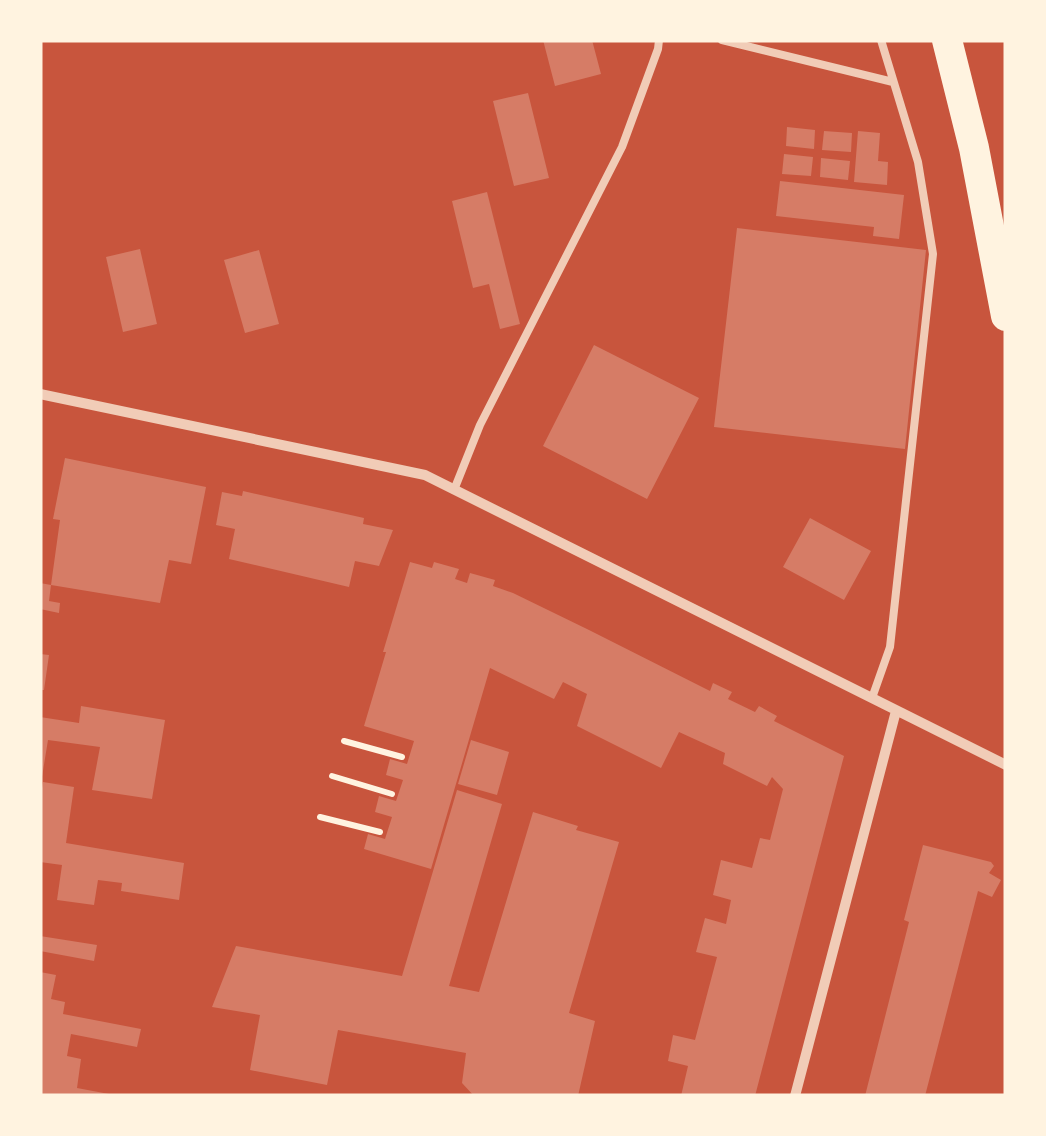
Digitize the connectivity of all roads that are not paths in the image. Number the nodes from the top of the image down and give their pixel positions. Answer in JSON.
{"nodes":[{"id":1,"x":659,"y":40,"type":"edge"},
{"id":2,"x":722,"y":40,"type":"edge"},
{"id":3,"x":881,"y":40,"type":"edge"},
{"id":4,"x":947,"y":40,"type":"edge"},
{"id":5,"x":894,"y":82,"type":"junction"},
{"id":6,"x":1006,"y":316,"type":"edge"},
{"id":7,"x":40,"y":394,"type":"edge"},
{"id":8,"x":454,"y":490,"type":"junction"},
{"id":9,"x":872,"y":698,"type":"junction"},
{"id":10,"x":896,"y":711,"type":"junction"},
{"id":11,"x":1006,"y":765,"type":"edge"},
{"id":12,"x":795,"y":1096,"type":"edge"}],
"edges":[{"from":1,"to":8,"type":"lane"},
{"from":2,"to":5,"type":"lane"},
{"from":3,"to":5,"type":"lane"},
{"from":4,"to":6,"type":"highway"},
{"from":5,"to":9,"type":"lane"},
{"from":7,"to":8,"type":"street"},
{"from":8,"to":9,"type":"street"},
{"from":9,"to":10,"type":"street"},
{"from":10,"to":11,"type":"street"},
{"from":10,"to":12,"type":"street"}]}
